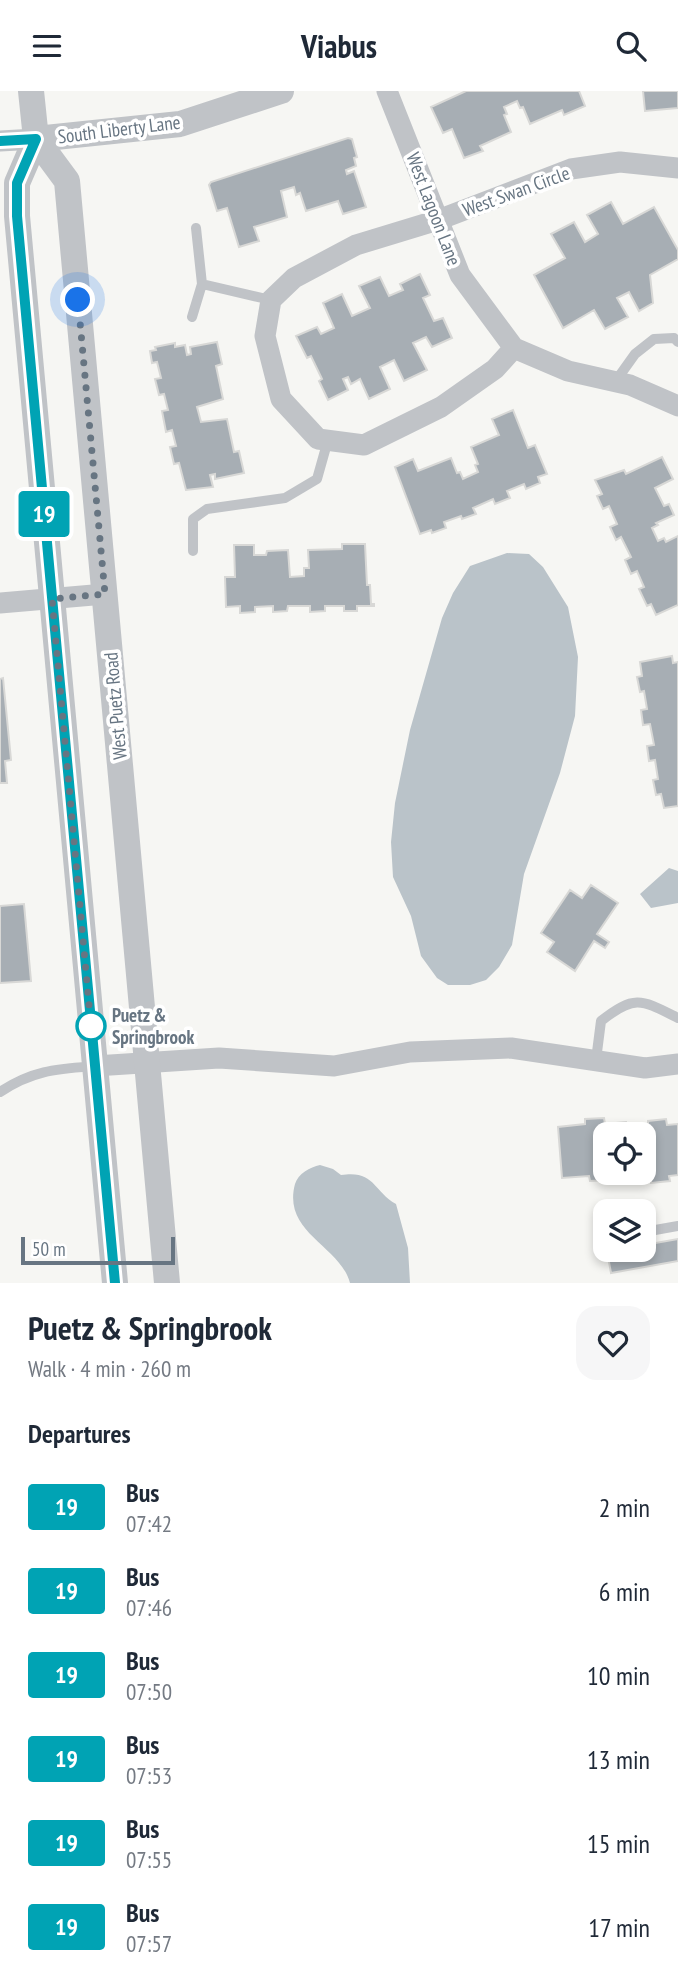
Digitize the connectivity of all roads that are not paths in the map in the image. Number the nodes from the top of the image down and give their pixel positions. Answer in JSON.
{"nodes":[{"id":1,"x":31,"y":91,"type":"edge"},
{"id":2,"x":281,"y":91,"type":"edge"},
{"id":3,"x":387,"y":91,"type":"edge"},
{"id":4,"x":36,"y":139,"type":"junction"},
{"id":5,"x":0,"y":141,"type":"edge"},
{"id":6,"x":678,"y":168,"type":"edge"},
{"id":7,"x":438,"y":220,"type":"junction"},
{"id":8,"x":196,"y":228,"type":"dead end"},
{"id":9,"x":202,"y":284,"type":"junction"},
{"id":10,"x":271,"y":300,"type":"junction"},
{"id":11,"x":192,"y":317,"type":"dead end"},
{"id":12,"x":678,"y":342,"type":"edge"},
{"id":13,"x":514,"y":348,"type":"junction"},
{"id":14,"x":615,"y":382,"type":"junction"},
{"id":15,"x":678,"y":406,"type":"edge"},
{"id":16,"x":328,"y":440,"type":"junction"},
{"id":17,"x":192,"y":551,"type":"dead end"},
{"id":18,"x":105,"y":594,"type":"junction"},
{"id":19,"x":52,"y":599,"type":"junction"},
{"id":20,"x":0,"y":603,"type":"edge"},
{"id":21,"x":678,"y":1018,"type":"edge"},
{"id":22,"x":596,"y":1060,"type":"junction"},
{"id":23,"x":146,"y":1062,"type":"junction"},
{"id":24,"x":678,"y":1064,"type":"edge"},
{"id":25,"x":95,"y":1066,"type":"junction"},
{"id":26,"x":0,"y":1092,"type":"edge"},
{"id":27,"x":678,"y":1226,"type":"edge"},
{"id":28,"x":656,"y":1230,"type":"edge"},
{"id":29,"x":115,"y":1283,"type":"edge"},
{"id":30,"x":167,"y":1283,"type":"edge"}],
"edges":[{"from":1,"to":4,"type":"street"},
{"from":2,"to":4,"type":"street","name":"South Liberty Lane"},
{"from":3,"to":7,"type":"street","name":"West Lagoon Lane"},
{"from":4,"to":5,"type":"street"},
{"from":4,"to":18,"type":"street","name":"West Puetz Road"},
{"from":4,"to":19,"type":"street"},
{"from":6,"to":7,"type":"street","name":"West Swan Circle"},
{"from":7,"to":10,"type":"street"},
{"from":7,"to":13,"type":"street","name":"West Lagoon Lane"},
{"from":8,"to":9,"type":"lane"},
{"from":9,"to":10,"type":"lane"},
{"from":9,"to":11,"type":"lane"},
{"from":10,"to":16,"type":"street"},
{"from":12,"to":14,"type":"lane"},
{"from":13,"to":14,"type":"street"},
{"from":13,"to":16,"type":"street"},
{"from":14,"to":15,"type":"street"},
{"from":16,"to":17,"type":"lane"},
{"from":18,"to":19,"type":"street"},
{"from":18,"to":23,"type":"street","name":"West Puetz Road"},
{"from":19,"to":20,"type":"street"},
{"from":19,"to":25,"type":"street"},
{"from":21,"to":22,"type":"lane"},
{"from":22,"to":23,"type":"street"},
{"from":22,"to":24,"type":"street"},
{"from":23,"to":25,"type":"street"},
{"from":23,"to":30,"type":"street","name":"West Puetz Road"},
{"from":25,"to":26,"type":"lane"},
{"from":25,"to":29,"type":"street"},
{"from":27,"to":28,"type":"lane"}]}
